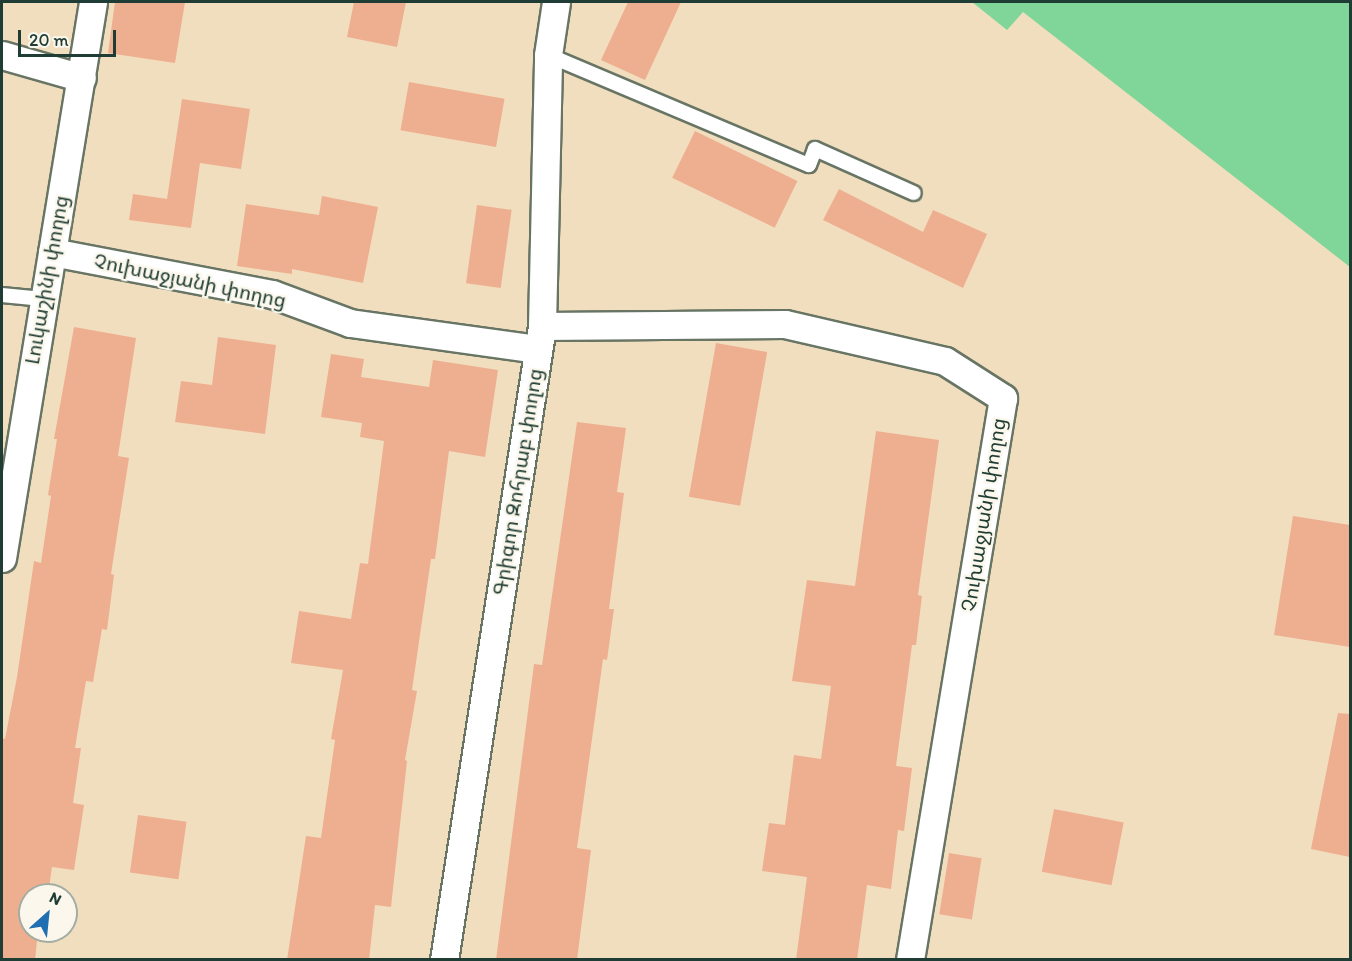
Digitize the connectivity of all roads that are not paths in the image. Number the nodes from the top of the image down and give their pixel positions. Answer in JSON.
{"nodes":[{"id":1,"x":93,"y":2,"type":"edge"},
{"id":2,"x":556,"y":2,"type":"edge"},
{"id":3,"x":2,"y":55,"type":"edge"},
{"id":4,"x":548,"y":55,"type":"junction"},
{"id":5,"x":82,"y":78,"type":"junction"},
{"id":6,"x":914,"y":194,"type":"dead end"},
{"id":7,"x":52,"y":252,"type":"junction"},
{"id":8,"x":2,"y":295,"type":"edge"},
{"id":9,"x":43,"y":299,"type":"junction"},
{"id":10,"x":540,"y":337,"type":"junction"},
{"id":11,"x":2,"y":558,"type":"edge"},
{"id":12,"x":444,"y":960,"type":"edge"},
{"id":13,"x":910,"y":960,"type":"edge"}],
"edges":[{"from":1,"to":5,"type":"street","name":"Լուկաշինի փողոց"},
{"from":2,"to":4,"type":"street","name":"Գրիգոր Զոհրաբ փողոց"},
{"from":3,"to":5,"type":"street"},
{"from":4,"to":6,"type":"lane"},
{"from":4,"to":10,"type":"street","name":"Գրիգոր Զոհրաբ փողոց"},
{"from":5,"to":7,"type":"street","name":"Լուկաշինի փողոց"},
{"from":7,"to":9,"type":"street","name":"Լուկաշինի փողոց"},
{"from":7,"to":10,"type":"street","name":"Չուխաջյանի փողոց"},
{"from":8,"to":9,"type":"lane"},
{"from":9,"to":11,"type":"street","name":"Լուկաշինի փողոց"},
{"from":10,"to":12,"type":"street","name":"Գրիգոր Զոհրաբ փողոց"},
{"from":10,"to":13,"type":"street","name":"Չուխաջյանի փողոց"}]}
